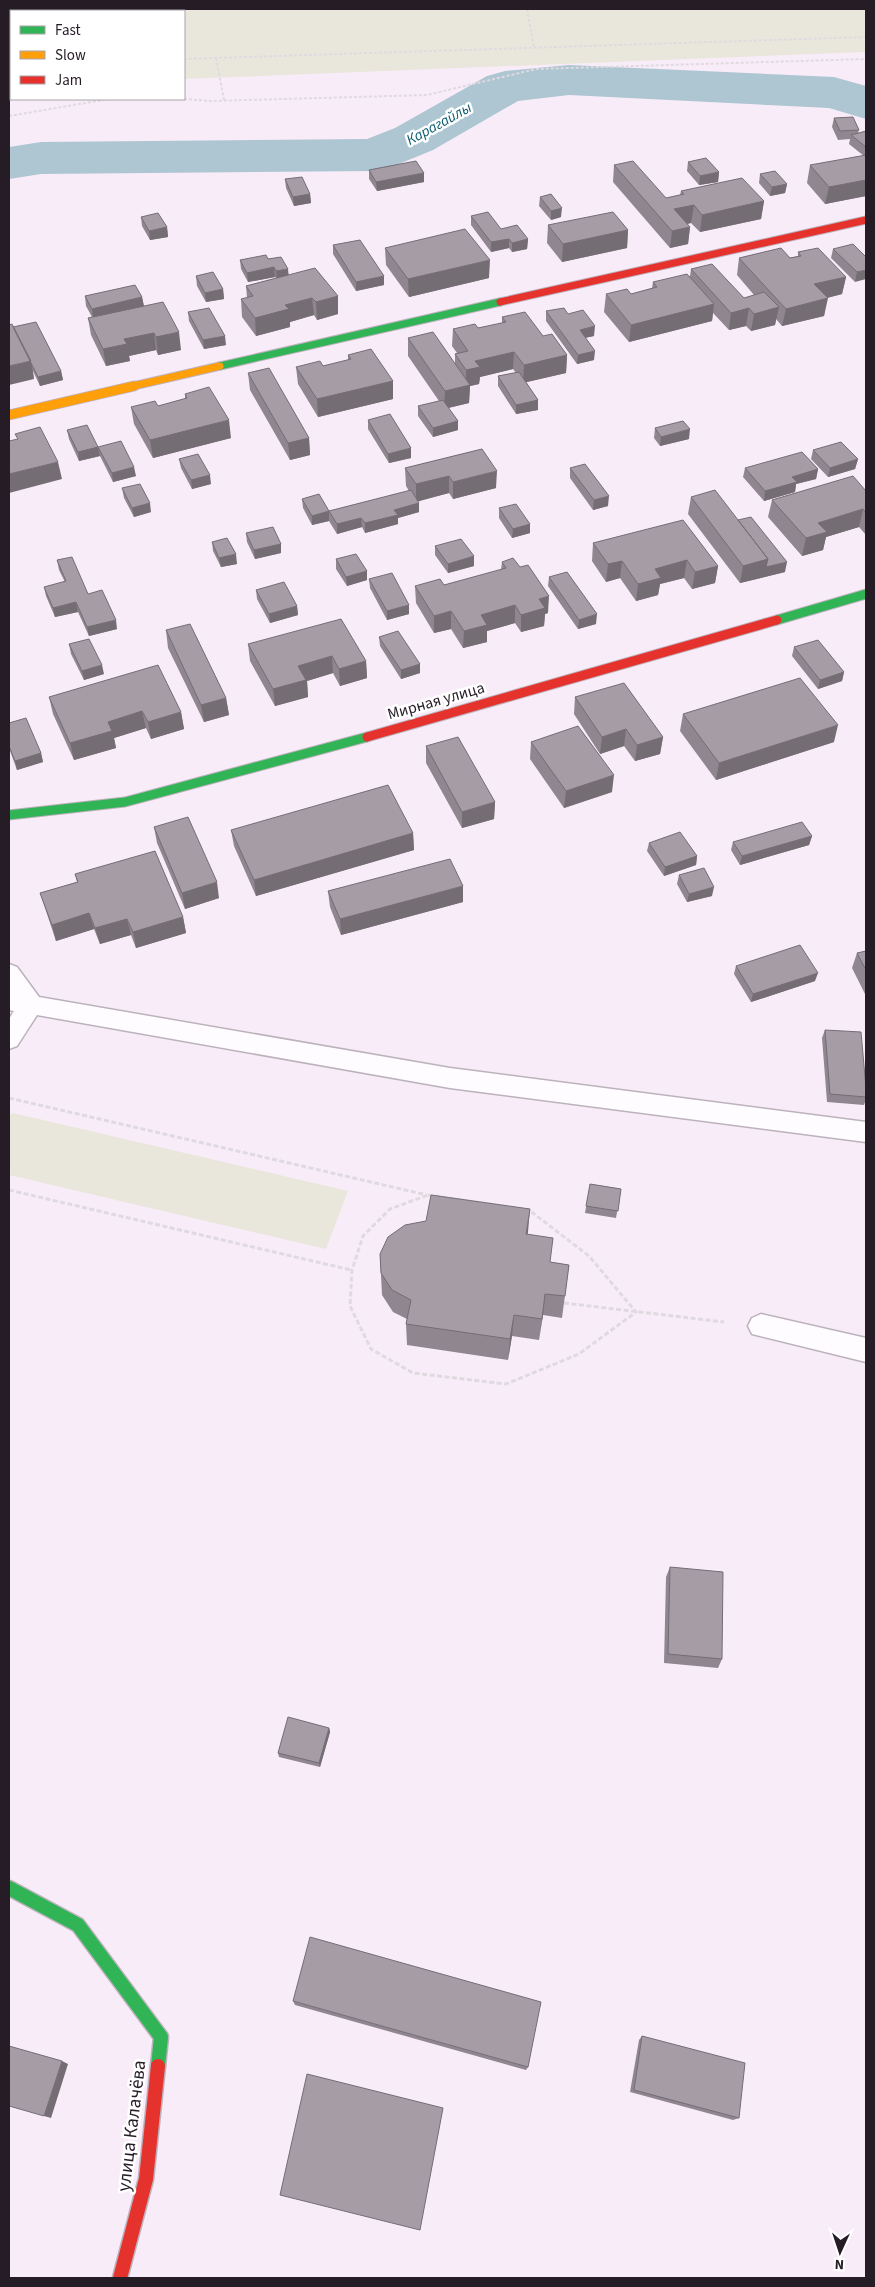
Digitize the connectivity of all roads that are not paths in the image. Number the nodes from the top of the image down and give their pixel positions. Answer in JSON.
{"nodes":[{"id":1,"x":866,"y":220,"type":"edge"},
{"id":2,"x":9,"y":415,"type":"edge"},
{"id":3,"x":866,"y":594,"type":"edge"},
{"id":4,"x":9,"y":815,"type":"edge"},
{"id":5,"x":9,"y":973,"type":"edge"},
{"id":6,"x":20,"y":1003,"type":"edge"},
{"id":7,"x":9,"y":1039,"type":"edge"},
{"id":8,"x":866,"y":1132,"type":"edge"},
{"id":9,"x":761,"y":1326,"type":"road end"},
{"id":10,"x":866,"y":1350,"type":"edge"},
{"id":11,"x":9,"y":1888,"type":"edge"},
{"id":12,"x":120,"y":2278,"type":"edge"}],
"edges":[{"from":1,"to":2,"type":"street"},
{"from":3,"to":4,"type":"street","name":"Мирная улица"},
{"from":5,"to":6,"type":"lane"},
{"from":6,"to":7,"type":"lane"},
{"from":6,"to":8,"type":"lane"},
{"from":9,"to":10,"type":"lane"},
{"from":11,"to":12,"type":"street","name":"улица Калачёва"}]}
